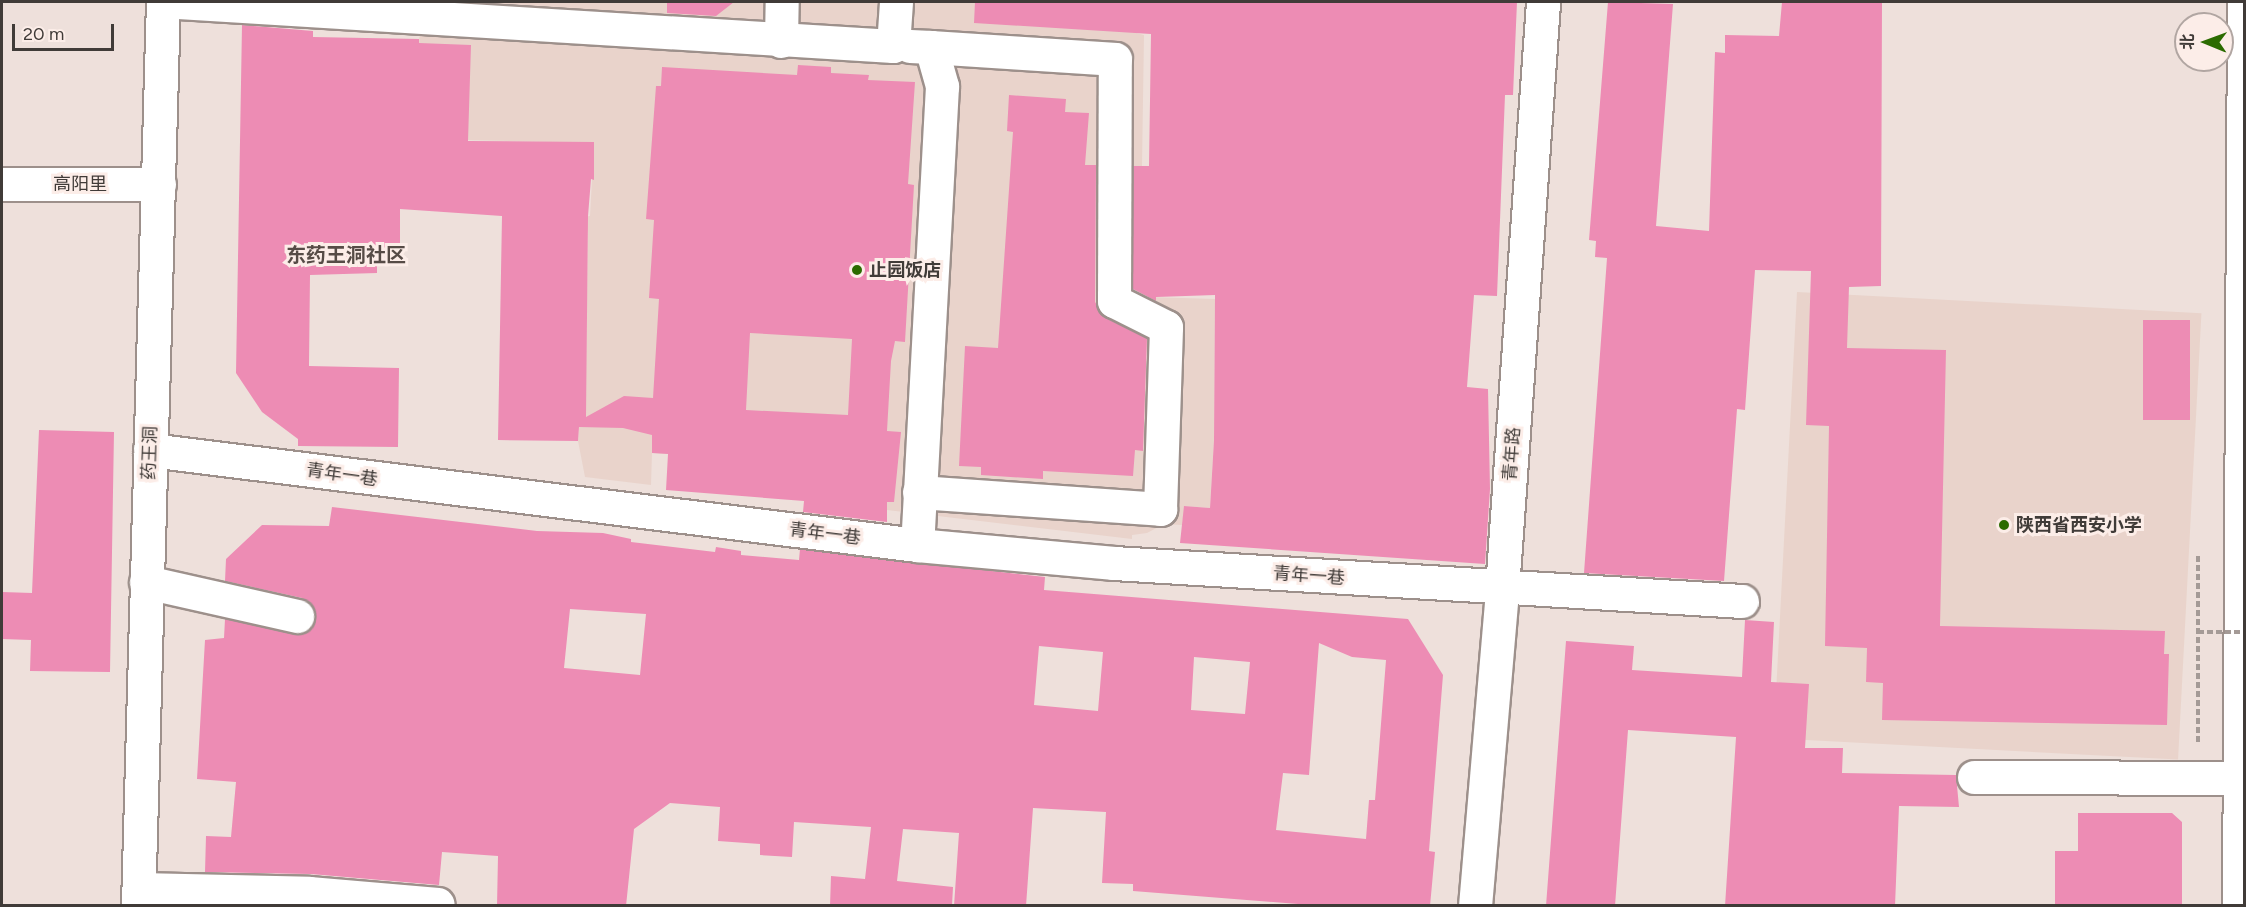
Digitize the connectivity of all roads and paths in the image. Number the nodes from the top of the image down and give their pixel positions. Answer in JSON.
{"nodes":[{"id":1,"x":163,"y":2,"type":"edge"},
{"id":2,"x":178,"y":2,"type":"edge"},
{"id":3,"x":782,"y":2,"type":"edge"},
{"id":4,"x":896,"y":2,"type":"edge"},
{"id":5,"x":1543,"y":2,"type":"edge"},
{"id":6,"x":2244,"y":2,"type":"edge"},
{"id":7,"x":781,"y":41,"type":"junction"},
{"id":8,"x":893,"y":46,"type":"junction"},
{"id":9,"x":931,"y":47,"type":"junction"},
{"id":10,"x":2,"y":184,"type":"edge"},
{"id":11,"x":159,"y":184,"type":"junction"},
{"id":12,"x":150,"y":450,"type":"junction"},
{"id":13,"x":919,"y":492,"type":"junction"},
{"id":14,"x":917,"y":545,"type":"junction"},
{"id":15,"x":2198,"y":556,"type":"dead end"},
{"id":16,"x":146,"y":582,"type":"junction"},
{"id":17,"x":1502,"y":589,"type":"junction"},
{"id":18,"x":1743,"y":601,"type":"dead end"},
{"id":19,"x":297,"y":616,"type":"dead end"},
{"id":20,"x":2198,"y":632,"type":"junction"},
{"id":21,"x":2244,"y":632,"type":"edge"},
{"id":22,"x":2198,"y":741,"type":"dead end"},
{"id":23,"x":1974,"y":777,"type":"dead end"},
{"id":24,"x":2241,"y":778,"type":"junction"},
{"id":25,"x":2242,"y":861,"type":"edge"},
{"id":26,"x":139,"y":897,"type":"edge"},
{"id":27,"x":438,"y":904,"type":"edge"},
{"id":28,"x":1475,"y":906,"type":"edge"},
{"id":29,"x":2239,"y":906,"type":"edge"}],
"edges":[{"from":1,"to":11,"type":"street","name":"药王洞"},
{"from":2,"to":7,"type":"street"},
{"from":3,"to":7,"type":"street"},
{"from":4,"to":8,"type":"street"},
{"from":5,"to":17,"type":"street","name":"青年路"},
{"from":6,"to":24,"type":"street"},
{"from":7,"to":8,"type":"street"},
{"from":8,"to":9,"type":"street"},
{"from":9,"to":13,"type":"street"},
{"from":9,"to":13,"type":"street"},
{"from":10,"to":11,"type":"street","name":"高阳里"},
{"from":11,"to":12,"type":"street","name":"药王洞"},
{"from":12,"to":14,"type":"street","name":"青年一巷"},
{"from":12,"to":16,"type":"street","name":"药王洞"},
{"from":13,"to":14,"type":"street"},
{"from":14,"to":17,"type":"street","name":"青年一巷"},
{"from":15,"to":20,"type":"path"},
{"from":16,"to":19,"type":"street"},
{"from":16,"to":26,"type":"street","name":"药王洞"},
{"from":17,"to":18,"type":"street","name":"青年一巷"},
{"from":17,"to":28,"type":"street","name":"青年路"},
{"from":20,"to":21,"type":"path","bridge":true},
{"from":20,"to":22,"type":"path"},
{"from":23,"to":24,"type":"street"},
{"from":24,"to":25,"type":"street"},
{"from":25,"to":29,"type":"street"},
{"from":26,"to":27,"type":"street"}]}
